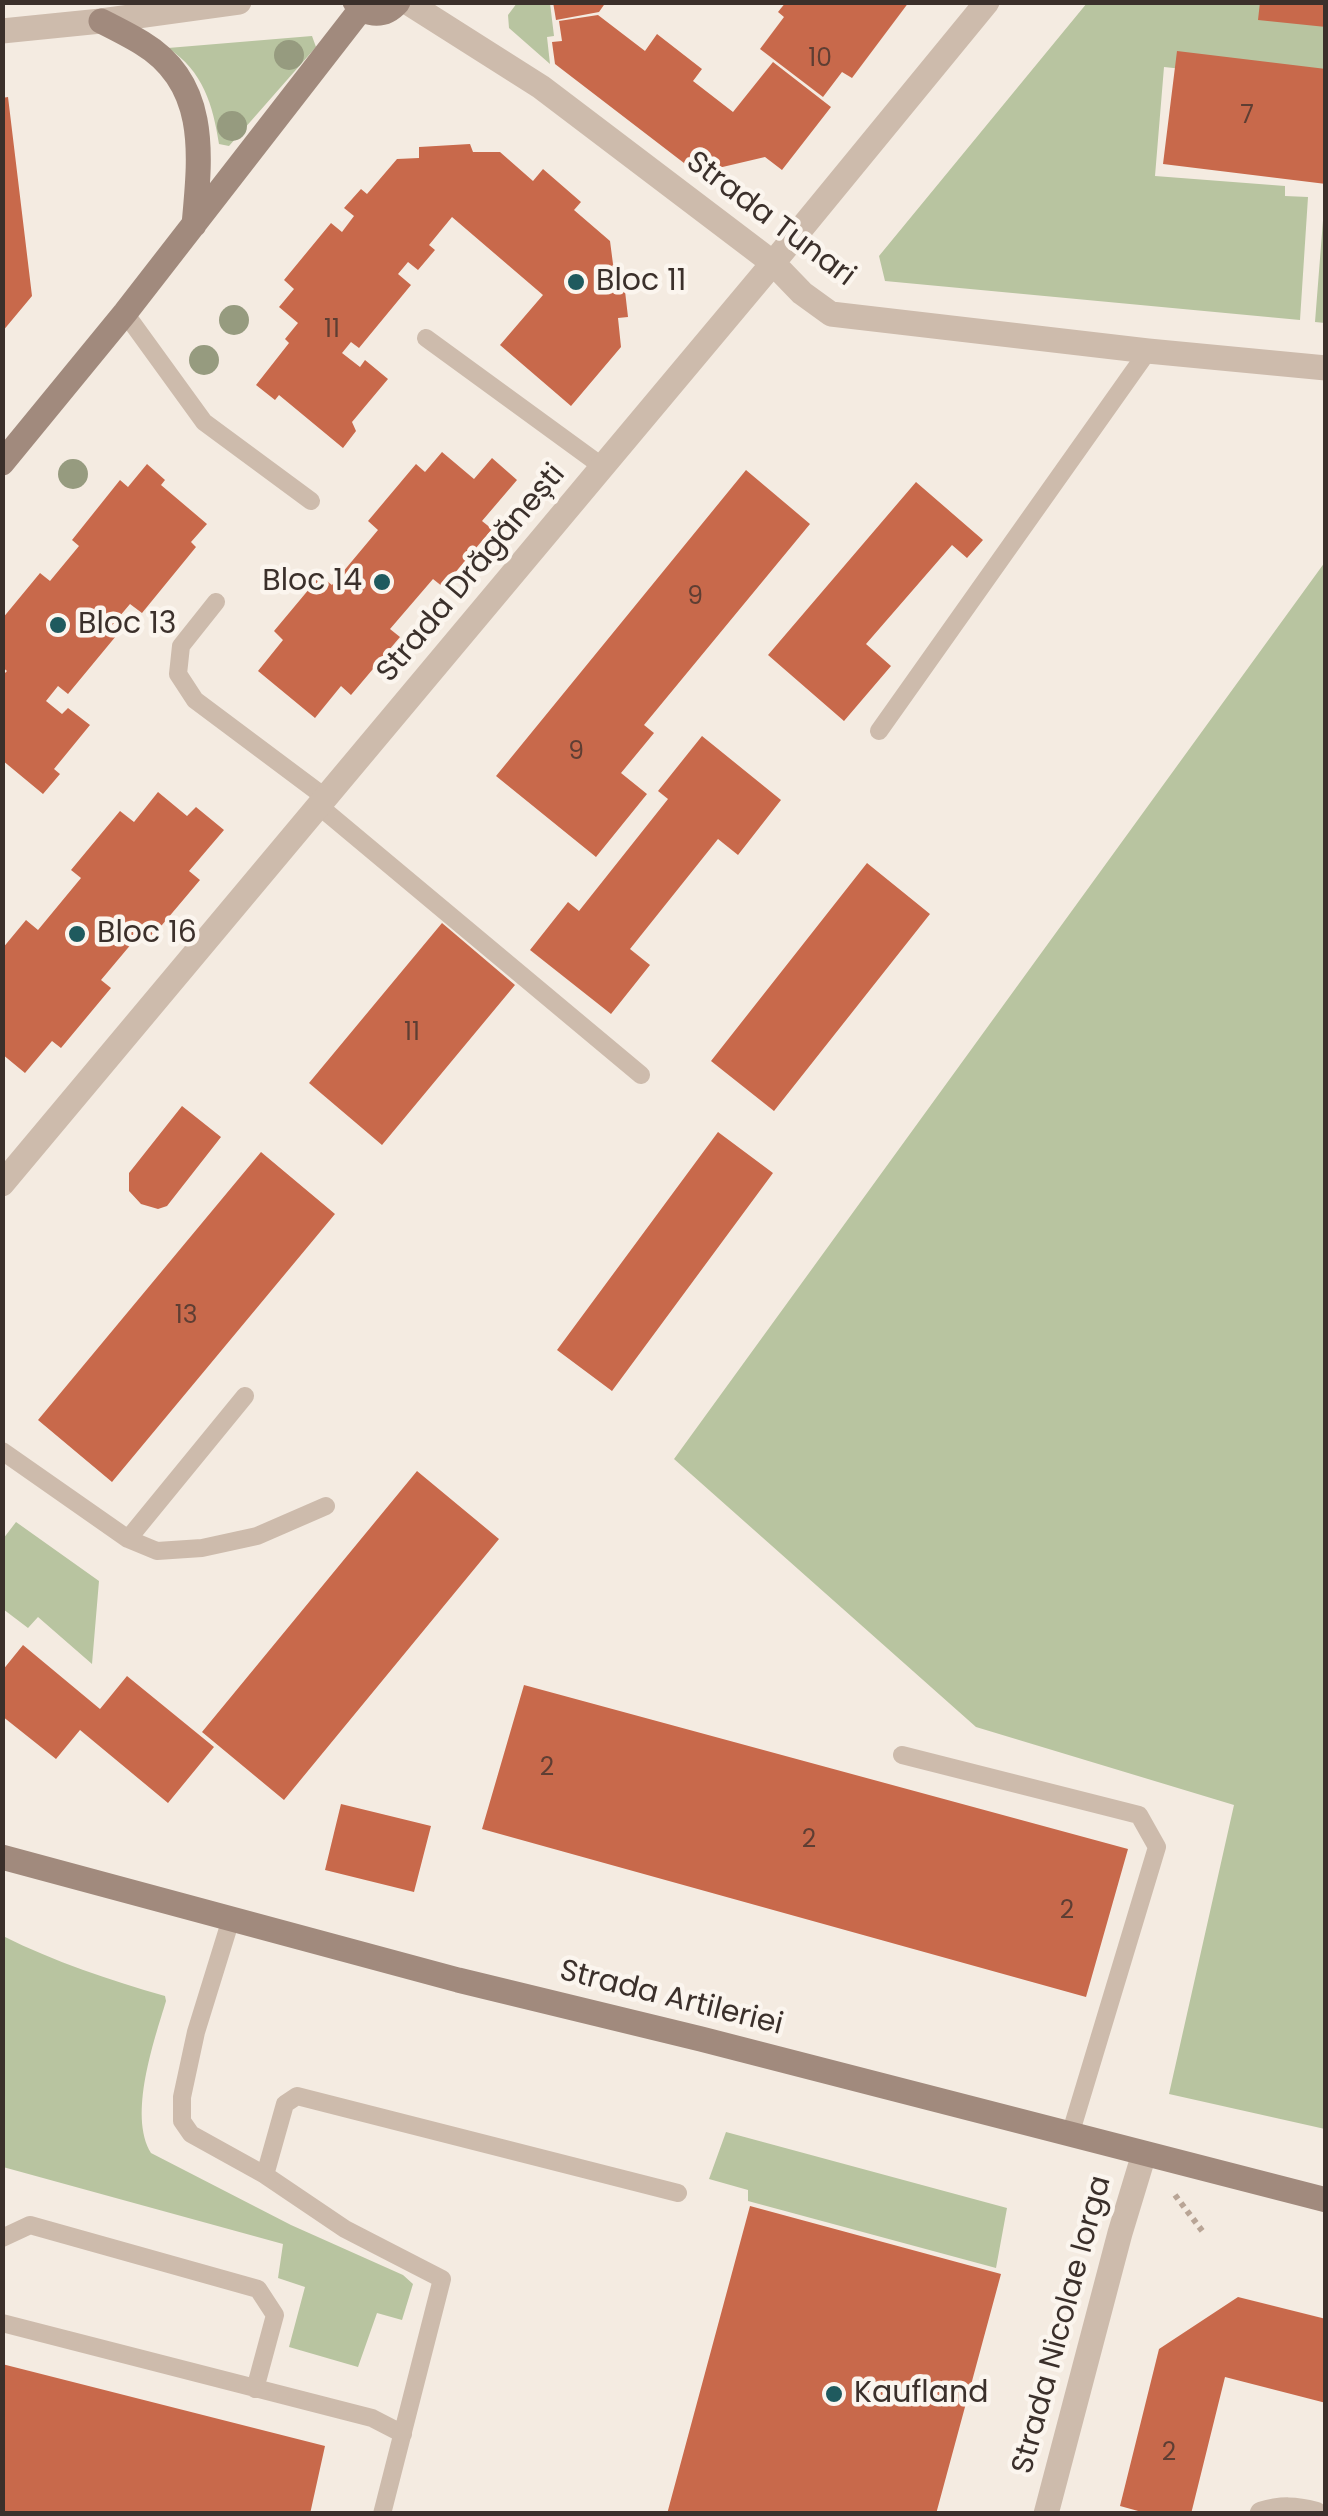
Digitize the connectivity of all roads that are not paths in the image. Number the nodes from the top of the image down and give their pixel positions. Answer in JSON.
{"nodes":[{"id":1,"x":239,"y":2,"type":"edge"},
{"id":2,"x":398,"y":2,"type":"edge"},
{"id":3,"x":407,"y":2,"type":"edge"},
{"id":4,"x":987,"y":2,"type":"edge"},
{"id":5,"x":358,"y":6,"type":"edge"},
{"id":6,"x":101,"y":21,"type":"junction"},
{"id":7,"x":2,"y":31,"type":"edge"},
{"id":8,"x":194,"y":226,"type":"junction"},
{"id":9,"x":774,"y":264,"type":"junction"},
{"id":10,"x":126,"y":314,"type":"junction"},
{"id":11,"x":426,"y":338,"type":"dead end"},
{"id":12,"x":1148,"y":350,"type":"junction"},
{"id":13,"x":1326,"y":368,"type":"edge"},
{"id":14,"x":2,"y":463,"type":"edge"},
{"id":15,"x":603,"y":467,"type":"junction"},
{"id":16,"x":311,"y":501,"type":"dead end"},
{"id":17,"x":216,"y":602,"type":"dead end"},
{"id":18,"x":879,"y":730,"type":"dead end"},
{"id":19,"x":322,"y":802,"type":"junction"},
{"id":20,"x":641,"y":1076,"type":"dead end"},
{"id":21,"x":2,"y":1184,"type":"edge"},
{"id":22,"x":246,"y":1396,"type":"dead end"},
{"id":23,"x":2,"y":1451,"type":"edge"},
{"id":24,"x":326,"y":1506,"type":"dead end"},
{"id":25,"x":128,"y":1539,"type":"junction"},
{"id":26,"x":902,"y":1754,"type":"dead end"},
{"id":27,"x":2,"y":1858,"type":"edge"},
{"id":28,"x":231,"y":1920,"type":"junction"},
{"id":29,"x":1070,"y":2135,"type":"junction"},
{"id":30,"x":1144,"y":2154,"type":"junction"},
{"id":31,"x":265,"y":2175,"type":"junction"},
{"id":32,"x":678,"y":2193,"type":"dead end"},
{"id":33,"x":1326,"y":2200,"type":"edge"},
{"id":34,"x":2,"y":2238,"type":"edge"},
{"id":35,"x":2,"y":2323,"type":"edge"},
{"id":36,"x":255,"y":2390,"type":"junction"},
{"id":37,"x":403,"y":2434,"type":"junction"},
{"id":38,"x":382,"y":2514,"type":"edge"},
{"id":39,"x":1046,"y":2514,"type":"edge"},
{"id":40,"x":1262,"y":2514,"type":"edge"},
{"id":41,"x":1314,"y":2514,"type":"edge"}],
"edges":[{"from":1,"to":6,"type":"street"},
{"from":2,"to":5,"type":"main road"},
{"from":3,"to":9,"type":"street","name":"Strada Tunari"},
{"from":4,"to":9,"type":"street","name":"Strada Drăgănești"},
{"from":5,"to":8,"type":"main road"},
{"from":6,"to":7,"type":"street"},
{"from":6,"to":8,"type":"main road"},
{"from":8,"to":10,"type":"main road"},
{"from":9,"to":12,"type":"street","name":"Strada Tunari"},
{"from":9,"to":15,"type":"street","name":"Strada Drăgănești"},
{"from":10,"to":14,"type":"main road"},
{"from":10,"to":16,"type":"lane"},
{"from":11,"to":15,"type":"lane"},
{"from":12,"to":13,"type":"street","name":"Strada Tunari"},
{"from":12,"to":18,"type":"lane"},
{"from":15,"to":19,"type":"street","name":"Strada Drăgănești"},
{"from":17,"to":19,"type":"lane"},
{"from":19,"to":20,"type":"lane"},
{"from":19,"to":21,"type":"street","name":"Strada Drăgănești"},
{"from":22,"to":25,"type":"lane"},
{"from":23,"to":25,"type":"lane"},
{"from":24,"to":25,"type":"lane"},
{"from":26,"to":29,"type":"lane"},
{"from":27,"to":28,"type":"main road","name":"Strada Artileriei"},
{"from":28,"to":29,"type":"main road","name":"Strada Artileriei"},
{"from":28,"to":31,"type":"lane"},
{"from":29,"to":30,"type":"main road","name":"Strada Artileriei"},
{"from":30,"to":33,"type":"main road","name":"Strada Artileriei"},
{"from":30,"to":39,"type":"street","name":"Strada Nicolae Iorga"},
{"from":31,"to":32,"type":"lane"},
{"from":31,"to":37,"type":"lane"},
{"from":34,"to":36,"type":"lane"},
{"from":35,"to":36,"type":"lane"},
{"from":36,"to":37,"type":"lane"},
{"from":37,"to":38,"type":"lane"},
{"from":40,"to":41,"type":"street"}]}
